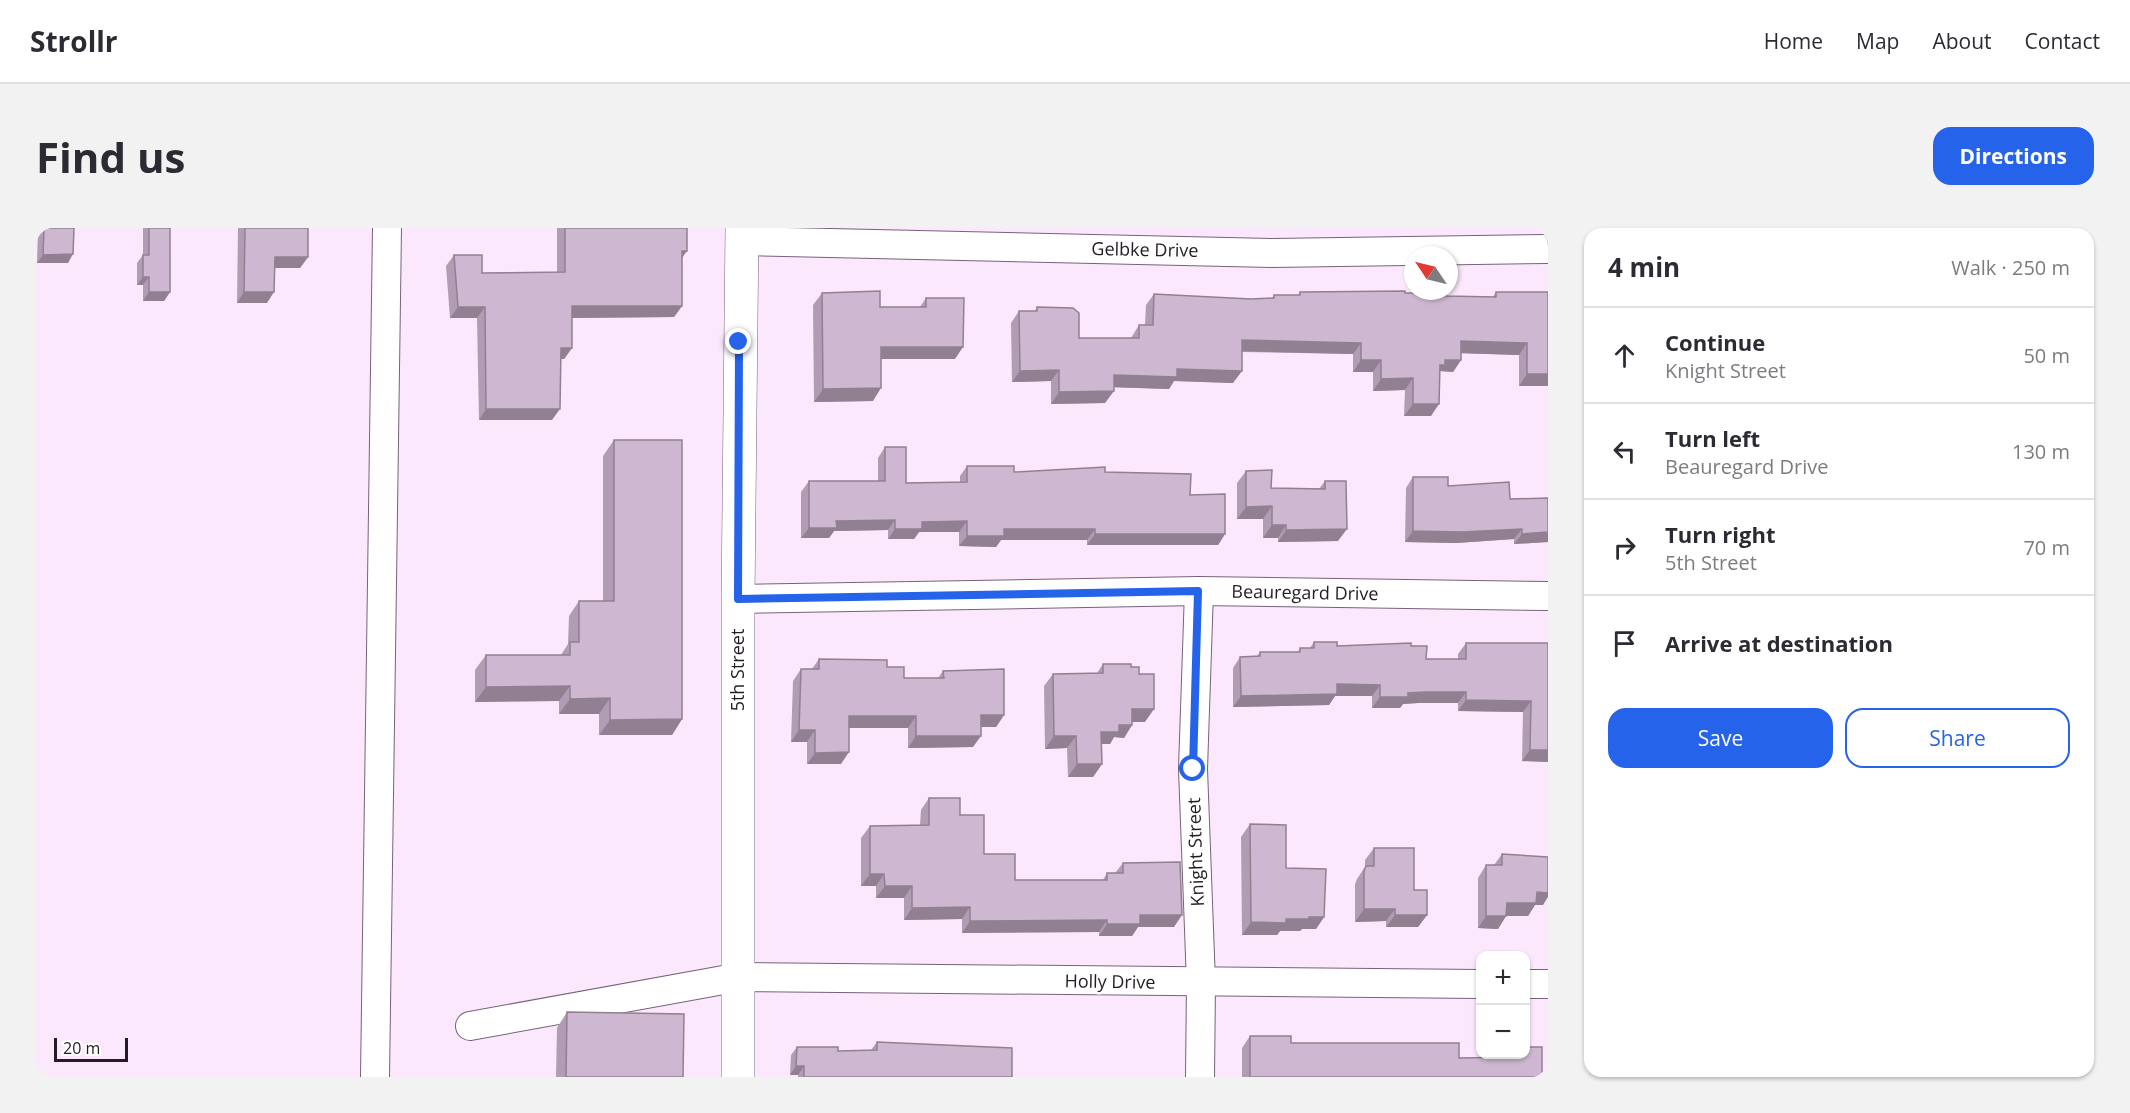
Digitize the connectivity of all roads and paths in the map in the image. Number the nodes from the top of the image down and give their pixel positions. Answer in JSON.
{"nodes":[{"id":1,"x":387,"y":228,"type":"edge"},
{"id":2,"x":742,"y":235,"type":"edge"},
{"id":3,"x":1548,"y":249,"type":"edge"},
{"id":4,"x":1198,"y":591,"type":"junction"},
{"id":5,"x":1548,"y":597,"type":"edge"},
{"id":6,"x":738,"y":599,"type":"junction"},
{"id":7,"x":740,"y":977,"type":"junction"},
{"id":8,"x":1201,"y":983,"type":"junction"},
{"id":9,"x":1476,"y":984,"type":"edge"},
{"id":10,"x":1530,"y":984,"type":"edge"},
{"id":11,"x":1548,"y":984,"type":"edge"},
{"id":12,"x":470,"y":1026,"type":"dead end"},
{"id":13,"x":375,"y":1077,"type":"edge"},
{"id":14,"x":738,"y":1077,"type":"edge"},
{"id":15,"x":1200,"y":1077,"type":"edge"}],
"edges":[{"from":1,"to":13,"type":"street"},
{"from":2,"to":3,"type":"street","name":"Gelbke Drive"},
{"from":2,"to":6,"type":"main road","name":"5th Street"},
{"from":4,"to":5,"type":"street","name":"Beauregard Drive"},
{"from":4,"to":6,"type":"street","name":"Beauregard Drive"},
{"from":4,"to":8,"type":"street","name":"Knight Street"},
{"from":6,"to":7,"type":"main road","name":"5th Street"},
{"from":7,"to":8,"type":"street","name":"Holly Drive"},
{"from":7,"to":12,"type":"street","name":"Holly Drive"},
{"from":7,"to":14,"type":"main road","name":"5th Street"},
{"from":8,"to":9,"type":"street","name":"Holly Drive"},
{"from":8,"to":15,"type":"street","name":"Knight Street"},
{"from":10,"to":11,"type":"street"}]}
